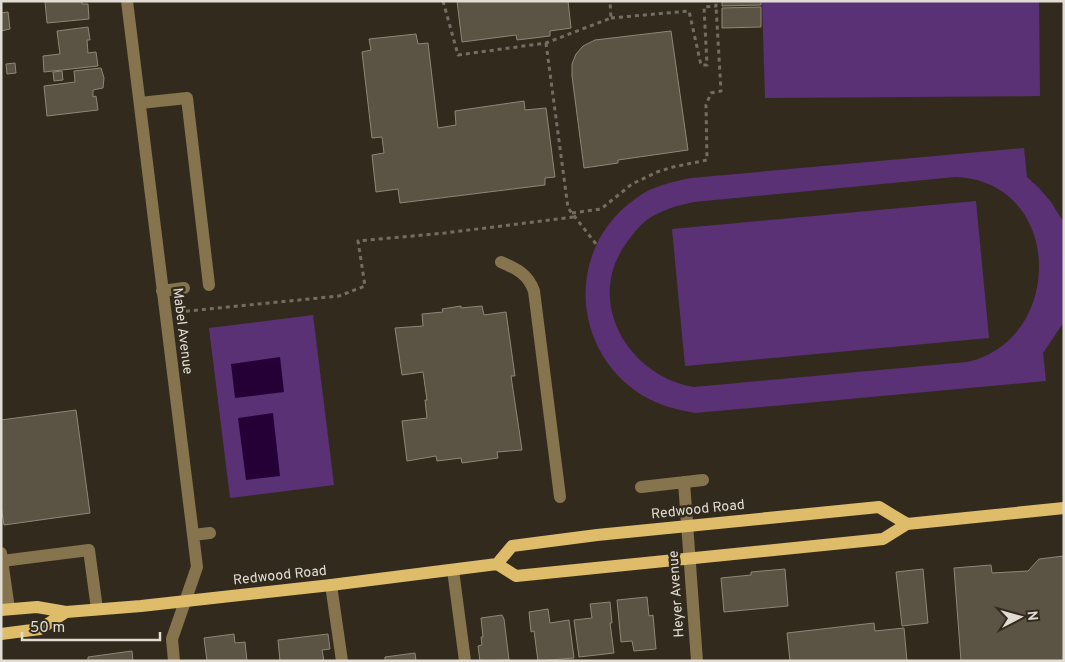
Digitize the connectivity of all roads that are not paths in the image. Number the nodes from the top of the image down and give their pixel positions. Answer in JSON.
{"nodes":[{"id":1,"x":127,"y":1,"type":"edge"},
{"id":2,"x":140,"y":103,"type":"junction"},
{"id":3,"x":501,"y":262,"type":"dead end"},
{"id":4,"x":210,"y":285,"type":"dead end"},
{"id":5,"x":184,"y":288,"type":"dead end"},
{"id":6,"x":162,"y":291,"type":"junction"},
{"id":7,"x":703,"y":480,"type":"dead end"},
{"id":8,"x":684,"y":482,"type":"junction"},
{"id":9,"x":641,"y":486,"type":"dead end"},
{"id":10,"x":560,"y":497,"type":"dead end"},
{"id":11,"x":1064,"y":508,"type":"edge"},
{"id":12,"x":907,"y":524,"type":"junction"},
{"id":13,"x":687,"y":526,"type":"junction"},
{"id":14,"x":210,"y":533,"type":"dead end"},
{"id":15,"x":193,"y":535,"type":"junction"},
{"id":16,"x":2,"y":557,"type":"edge"},
{"id":17,"x":690,"y":558,"type":"junction"},
{"id":18,"x":497,"y":564,"type":"junction"},
{"id":19,"x":453,"y":570,"type":"junction"},
{"id":20,"x":331,"y":585,"type":"junction"},
{"id":21,"x":185,"y":601,"type":"junction"},
{"id":22,"x":97,"y":609,"type":"junction"},
{"id":23,"x":5,"y":610,"type":"edge"},
{"id":24,"x":66,"y":612,"type":"junction"},
{"id":25,"x":1,"y":634,"type":"edge"},
{"id":26,"x":174,"y":661,"type":"edge"},
{"id":27,"x":342,"y":661,"type":"edge"},
{"id":28,"x":465,"y":661,"type":"edge"},
{"id":29,"x":697,"y":661,"type":"edge"}],
"edges":[{"from":1,"to":2,"type":"street","name":"Mabel Avenue"},
{"from":2,"to":4,"type":"street"},
{"from":2,"to":6,"type":"street","name":"Mabel Avenue"},
{"from":3,"to":10,"type":"street"},
{"from":5,"to":6,"type":"street"},
{"from":6,"to":15,"type":"street","name":"Mabel Avenue"},
{"from":7,"to":8,"type":"street"},
{"from":8,"to":9,"type":"street"},
{"from":8,"to":13,"type":"street","name":"Heyer Avenue"},
{"from":11,"to":12,"type":"main road"},
{"from":12,"to":13,"type":"main road","name":"Redwood Road"},
{"from":12,"to":17,"type":"main road"},
{"from":13,"to":17,"type":"street","name":"Heyer Avenue"},
{"from":13,"to":18,"type":"main road","name":"Redwood Road"},
{"from":14,"to":15,"type":"street"},
{"from":15,"to":21,"type":"street","name":"Mabel Avenue"},
{"from":16,"to":22,"type":"street"},
{"from":16,"to":23,"type":"street"},
{"from":17,"to":18,"type":"main road"},
{"from":17,"to":29,"type":"street","name":"Heyer Avenue"},
{"from":18,"to":19,"type":"main road","name":"Redwood Road"},
{"from":19,"to":20,"type":"main road","name":"Redwood Road"},
{"from":19,"to":28,"type":"street"},
{"from":20,"to":21,"type":"main road","name":"Redwood Road"},
{"from":20,"to":27,"type":"street"},
{"from":21,"to":22,"type":"main road","name":"Redwood Road"},
{"from":21,"to":26,"type":"street","name":"Mabel Avenue"},
{"from":22,"to":24,"type":"main road","name":"Redwood Road"},
{"from":23,"to":24,"type":"main road","name":"Redwood Road"},
{"from":24,"to":25,"type":"main road","name":"Redwood Road"}]}
